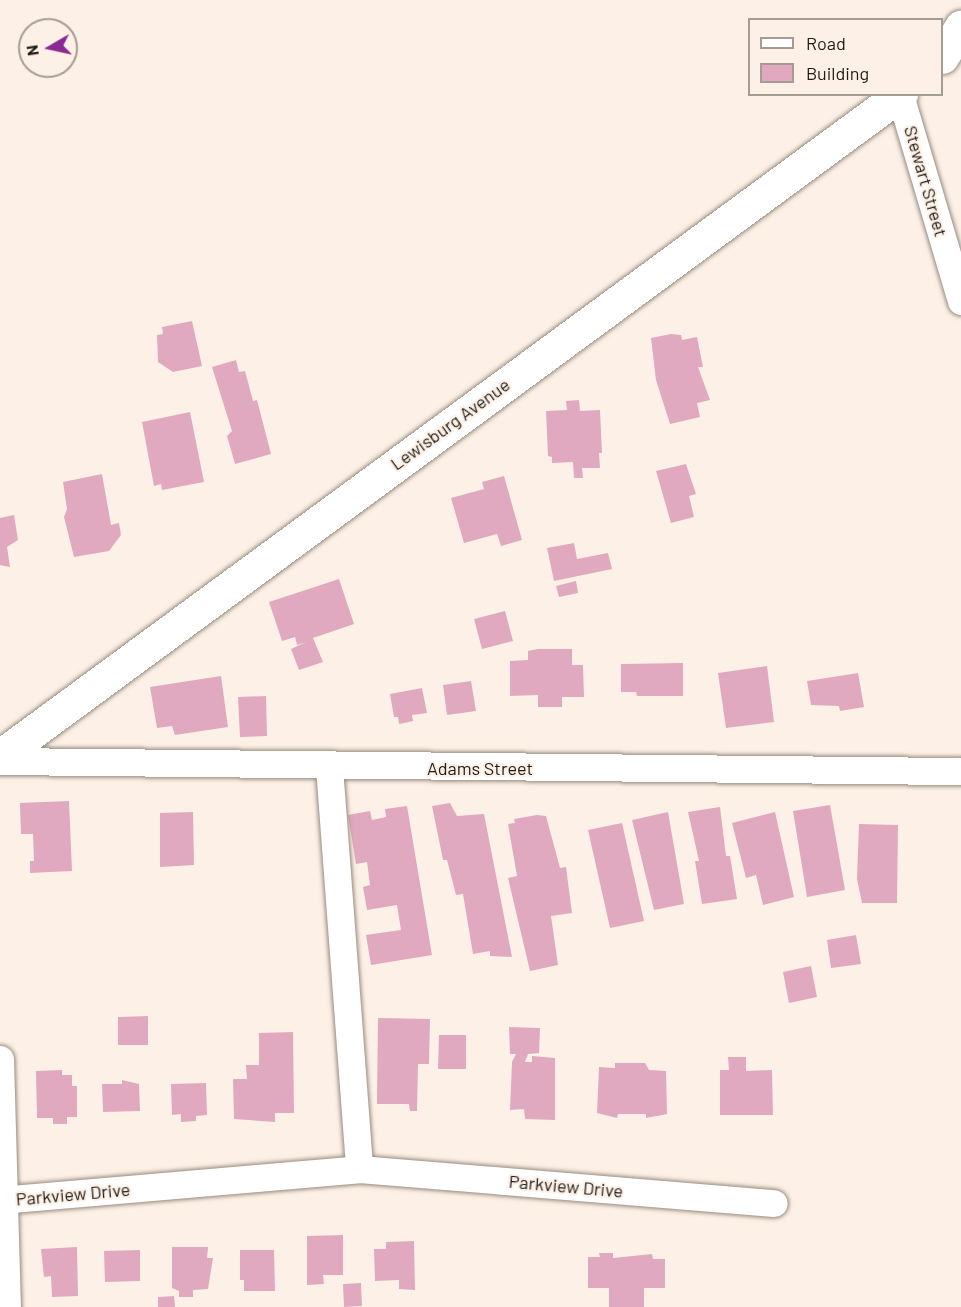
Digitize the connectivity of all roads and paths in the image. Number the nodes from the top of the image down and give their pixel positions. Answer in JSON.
{"nodes":[{"id":1,"x":961,"y":26,"type":"edge"},
{"id":2,"x":943,"y":55,"type":"edge"},
{"id":3,"x":900,"y":96,"type":"edge"},
{"id":4,"x":901,"y":96,"type":"edge"},
{"id":5,"x":961,"y":301,"type":"edge"},
{"id":6,"x":0,"y":756,"type":"edge"},
{"id":7,"x":0,"y":761,"type":"edge"},
{"id":8,"x":329,"y":767,"type":"junction"},
{"id":9,"x":961,"y":771,"type":"edge"},
{"id":10,"x":0,"y":1059,"type":"edge"},
{"id":11,"x":359,"y":1169,"type":"junction"},
{"id":12,"x":1,"y":1200,"type":"edge"},
{"id":13,"x":774,"y":1203,"type":"dead end"},
{"id":14,"x":7,"y":1307,"type":"edge"}],
"edges":[{"from":1,"to":2,"type":"main road"},
{"from":3,"to":6,"type":"main road","name":"Lewisburg Avenue"},
{"from":4,"to":5,"type":"street","name":"Stewart Street"},
{"from":7,"to":8,"type":"street","name":"Adams Street"},
{"from":8,"to":9,"type":"street","name":"Adams Street"},
{"from":8,"to":11,"type":"street"},
{"from":10,"to":12,"type":"street"},
{"from":11,"to":12,"type":"street","name":"Parkview Drive"},
{"from":11,"to":13,"type":"street","name":"Parkview Drive"},
{"from":12,"to":14,"type":"street"}]}
